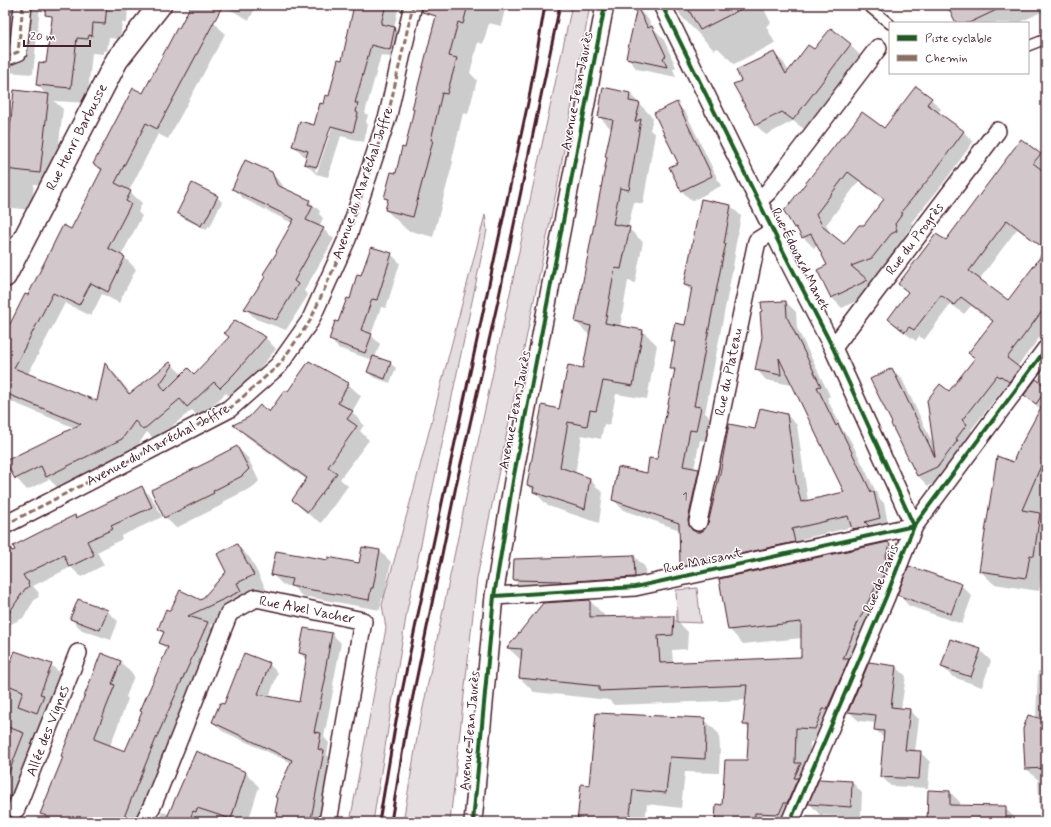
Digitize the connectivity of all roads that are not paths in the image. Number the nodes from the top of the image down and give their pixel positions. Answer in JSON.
{"nodes":[{"id":1,"x":23,"y":5,"type":"edge"},
{"id":2,"x":160,"y":5,"type":"edge"},
{"id":3,"x":413,"y":5,"type":"edge"},
{"id":4,"x":605,"y":5,"type":"edge"},
{"id":5,"x":662,"y":5,"type":"edge"},
{"id":6,"x":867,"y":5,"type":"edge"},
{"id":7,"x":889,"y":23,"type":"edge"},
{"id":8,"x":1046,"y":39,"type":"edge"},
{"id":9,"x":1029,"y":46,"type":"edge"},
{"id":10,"x":878,"y":48,"type":"dead end"},
{"id":11,"x":12,"y":54,"type":"edge"},
{"id":12,"x":997,"y":130,"type":"dead end"},
{"id":13,"x":758,"y":201,"type":"junction"},
{"id":14,"x":773,"y":230,"type":"junction"},
{"id":15,"x":5,"y":276,"type":"edge"},
{"id":16,"x":833,"y":348,"type":"junction"},
{"id":17,"x":1046,"y":349,"type":"edge"},
{"id":18,"x":698,"y":522,"type":"dead end"},
{"id":19,"x":5,"y":525,"type":"edge"},
{"id":20,"x":914,"y":526,"type":"junction"},
{"id":21,"x":494,"y":596,"type":"junction"},
{"id":22,"x":78,"y":653,"type":"dead end"},
{"id":23,"x":13,"y":812,"type":"edge"},
{"id":24,"x":144,"y":822,"type":"edge"},
{"id":25,"x":328,"y":822,"type":"edge"},
{"id":26,"x":473,"y":822,"type":"edge"},
{"id":27,"x":790,"y":822,"type":"edge"}],
"edges":[{"from":1,"to":11,"type":"street"},
{"from":2,"to":15,"type":"street","name":"Rue Henri Barbusse"},
{"from":3,"to":19,"type":"street","name":"Avenue du Maréchal Joffre"},
{"from":4,"to":21,"type":"street","name":"Avenue Jean Jaurès"},
{"from":5,"to":13,"type":"street","name":"Rue Édouard Manet"},
{"from":6,"to":7,"type":"lane"},
{"from":8,"to":9,"type":"lane"},
{"from":10,"to":13,"type":"street"},
{"from":12,"to":16,"type":"street","name":"Rue du Progrès"},
{"from":13,"to":14,"type":"street","name":"Rue Édouard Manet"},
{"from":14,"to":16,"type":"street","name":"Rue Édouard Manet"},
{"from":14,"to":18,"type":"street","name":"Rue du Plateau"},
{"from":16,"to":20,"type":"street","name":"Rue Édouard Manet"},
{"from":17,"to":20,"type":"street","name":"Rue de Paris"},
{"from":20,"to":21,"type":"street","name":"Rue Maisant"},
{"from":20,"to":27,"type":"street","name":"Rue de Paris"},
{"from":21,"to":26,"type":"street","name":"Avenue Jean Jaurès"},
{"from":22,"to":23,"type":"street","name":"Allée des Vignes"},
{"from":24,"to":25,"type":"street","name":"Rue Abel Vacher"}]}
